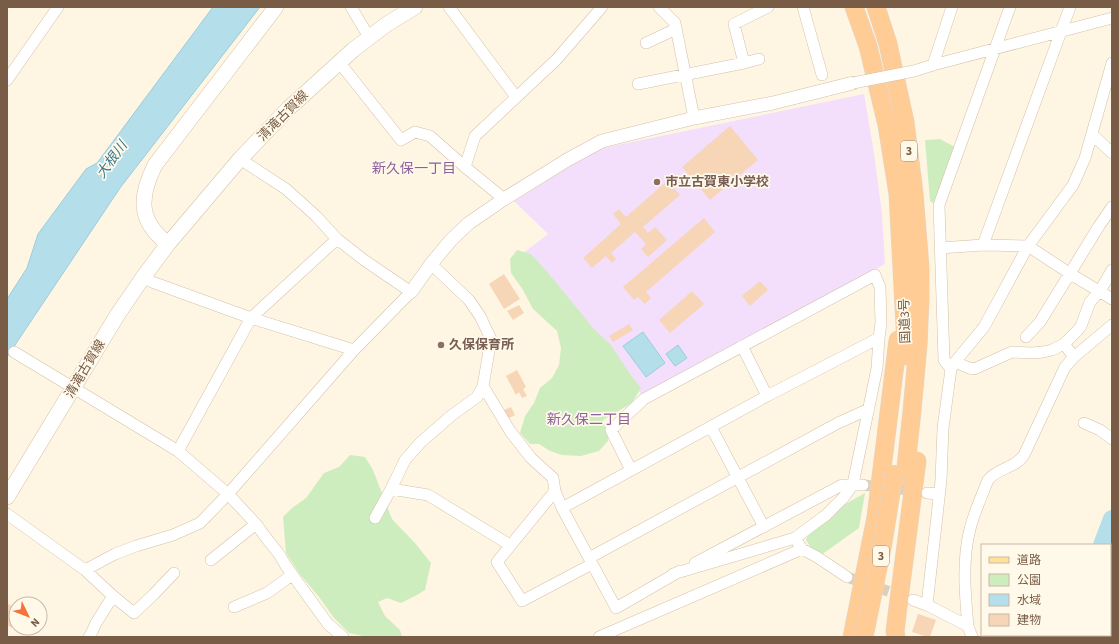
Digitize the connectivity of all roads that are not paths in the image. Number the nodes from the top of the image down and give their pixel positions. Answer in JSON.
{"nodes":[{"id":1,"x":58,"y":7,"type":"edge"},
{"id":2,"x":276,"y":7,"type":"edge"},
{"id":3,"x":351,"y":7,"type":"edge"},
{"id":4,"x":415,"y":7,"type":"edge"},
{"id":5,"x":448,"y":7,"type":"edge"},
{"id":6,"x":602,"y":7,"type":"edge"},
{"id":7,"x":659,"y":7,"type":"edge"},
{"id":8,"x":768,"y":7,"type":"edge"},
{"id":9,"x":803,"y":7,"type":"edge"},
{"id":10,"x":854,"y":7,"type":"edge"},
{"id":11,"x":876,"y":7,"type":"edge"},
{"id":12,"x":952,"y":7,"type":"edge"},
{"id":13,"x":1010,"y":7,"type":"edge"},
{"id":14,"x":1070,"y":7,"type":"edge"},
{"id":15,"x":1112,"y":18,"type":"edge"},
{"id":16,"x":676,"y":29,"type":"junction"},
{"id":17,"x":1061,"y":31,"type":"junction"},
{"id":18,"x":369,"y":37,"type":"junction"},
{"id":19,"x":646,"y":43,"type":"dead end"},
{"id":20,"x":995,"y":49,"type":"junction"},
{"id":21,"x":759,"y":59,"type":"dead end"},
{"id":22,"x":339,"y":62,"type":"junction"},
{"id":23,"x":744,"y":63,"type":"junction"},
{"id":24,"x":1112,"y":63,"type":"edge"},
{"id":25,"x":932,"y":65,"type":"junction"},
{"id":26,"x":685,"y":75,"type":"junction"},
{"id":27,"x":822,"y":75,"type":"dead end"},
{"id":28,"x":7,"y":80,"type":"edge"},
{"id":29,"x":638,"y":84,"type":"dead end"},
{"id":30,"x":853,"y":84,"type":"joint"},
{"id":31,"x":516,"y":97,"type":"junction"},
{"id":32,"x":694,"y":118,"type":"junction"},
{"id":33,"x":1092,"y":134,"type":"junction"},
{"id":34,"x":1112,"y":153,"type":"edge"},
{"id":35,"x":240,"y":159,"type":"junction"},
{"id":36,"x":465,"y":167,"type":"junction"},
{"id":37,"x":504,"y":199,"type":"junction"},
{"id":38,"x":1112,"y":207,"type":"edge"},
{"id":39,"x":337,"y":239,"type":"junction"},
{"id":40,"x":168,"y":244,"type":"junction"},
{"id":41,"x":983,"y":245,"type":"junction"},
{"id":42,"x":1028,"y":246,"type":"junction"},
{"id":43,"x":940,"y":248,"type":"junction"},
{"id":44,"x":431,"y":264,"type":"junction"},
{"id":45,"x":1112,"y":270,"type":"edge"},
{"id":46,"x":1069,"y":273,"type":"junction"},
{"id":47,"x":144,"y":276,"type":"junction"},
{"id":48,"x":1100,"y":290,"type":"junction"},
{"id":49,"x":411,"y":292,"type":"junction"},
{"id":50,"x":912,"y":298,"type":"junction"},
{"id":51,"x":1112,"y":299,"type":"edge"},
{"id":52,"x":251,"y":318,"type":"junction"},
{"id":53,"x":1112,"y":325,"type":"edge"},
{"id":54,"x":1026,"y":337,"type":"dead end"},
{"id":55,"x":879,"y":338,"type":"junction"},
{"id":56,"x":1064,"y":344,"type":"junction"},
{"id":57,"x":742,"y":346,"type":"junction"},
{"id":58,"x":354,"y":350,"type":"junction"},
{"id":59,"x":14,"y":352,"type":"dead end"},
{"id":60,"x":1074,"y":357,"type":"junction"},
{"id":61,"x":953,"y":366,"type":"junction"},
{"id":62,"x":482,"y":386,"type":"junction"},
{"id":63,"x":73,"y":388,"type":"junction"},
{"id":64,"x":767,"y":396,"type":"junction"},
{"id":65,"x":869,"y":409,"type":"junction"},
{"id":66,"x":1084,"y":423,"type":"dead end"},
{"id":67,"x":711,"y":427,"type":"junction"},
{"id":68,"x":1112,"y":439,"type":"edge"},
{"id":69,"x":178,"y":451,"type":"junction"},
{"id":70,"x":631,"y":470,"type":"junction"},
{"id":71,"x":900,"y":475,"type":"junction"},
{"id":72,"x":738,"y":477,"type":"junction"},
{"id":73,"x":858,"y":484,"type":"junction"},
{"id":74,"x":391,"y":489,"type":"junction"},
{"id":75,"x":555,"y":491,"type":"junction"},
{"id":76,"x":927,"y":493,"type":"tunnel mouth"},
{"id":77,"x":228,"y":494,"type":"junction"},
{"id":78,"x":939,"y":494,"type":"junction"},
{"id":79,"x":7,"y":497,"type":"edge"},
{"id":80,"x":912,"y":506,"type":"junction"},
{"id":81,"x":562,"y":508,"type":"junction"},
{"id":82,"x":7,"y":514,"type":"edge"},
{"id":83,"x":375,"y":518,"type":"dead end"},
{"id":84,"x":256,"y":524,"type":"junction"},
{"id":85,"x":764,"y":527,"type":"junction"},
{"id":86,"x":795,"y":538,"type":"junction"},
{"id":87,"x":510,"y":545,"type":"junction"},
{"id":88,"x":802,"y":549,"type":"junction"},
{"id":89,"x":211,"y":560,"type":"dead end"},
{"id":90,"x":590,"y":561,"type":"junction"},
{"id":91,"x":85,"y":570,"type":"junction"},
{"id":92,"x":174,"y":573,"type":"dead end"},
{"id":93,"x":673,"y":574,"type":"junction"},
{"id":94,"x":292,"y":575,"type":"junction"},
{"id":95,"x":847,"y":576,"type":"tunnel mouth"},
{"id":96,"x":113,"y":596,"type":"junction"},
{"id":97,"x":913,"y":600,"type":"tunnel mouth"},
{"id":98,"x":927,"y":605,"type":"junction"},
{"id":99,"x":234,"y":607,"type":"dead end"},
{"id":100,"x":968,"y":626,"type":"junction"},
{"id":101,"x":1088,"y":636,"type":"edge"},
{"id":102,"x":89,"y":637,"type":"edge"},
{"id":103,"x":343,"y":637,"type":"edge"},
{"id":104,"x":599,"y":637,"type":"edge"},
{"id":105,"x":852,"y":637,"type":"edge"},
{"id":106,"x":864,"y":637,"type":"edge"},
{"id":107,"x":876,"y":637,"type":"edge"},
{"id":108,"x":885,"y":637,"type":"edge"},
{"id":109,"x":896,"y":637,"type":"edge"},
{"id":110,"x":972,"y":637,"type":"edge"},
{"id":111,"x":1084,"y":637,"type":"edge"}],
"edges":[{"from":1,"to":28,"type":"street"},
{"from":2,"to":40,"type":"main road"},
{"from":3,"to":18,"type":"street"},
{"from":4,"to":18,"type":"main road","name":"清滝古賀線"},
{"from":5,"to":31,"type":"street"},
{"from":6,"to":31,"type":"street"},
{"from":7,"to":16,"type":"street"},
{"from":8,"to":23,"type":"street"},
{"from":9,"to":27,"type":"street"},
{"from":10,"to":50,"type":"highway","name":"国道3号","number":"3"},
{"from":11,"to":50,"type":"highway","name":"国道3号","number":"3"},
{"from":12,"to":25,"type":"street"},
{"from":13,"to":20,"type":"street"},
{"from":14,"to":17,"type":"street"},
{"from":15,"to":17,"type":"street"},
{"from":16,"to":19,"type":"street"},
{"from":16,"to":26,"type":"street"},
{"from":17,"to":20,"type":"street"},
{"from":17,"to":41,"type":"street"},
{"from":18,"to":22,"type":"main road","name":"清滝古賀線"},
{"from":20,"to":25,"type":"street"},
{"from":20,"to":43,"type":"street"},
{"from":21,"to":23,"type":"street"},
{"from":22,"to":35,"type":"main road","name":"清滝古賀線"},
{"from":22,"to":36,"type":"street"},
{"from":23,"to":26,"type":"street"},
{"from":24,"to":33,"type":"street"},
{"from":25,"to":30,"type":"street","bridge":true},
{"from":26,"to":29,"type":"street"},
{"from":26,"to":32,"type":"street"},
{"from":30,"to":32,"type":"street"},
{"from":31,"to":36,"type":"street"},
{"from":32,"to":37,"type":"street"},
{"from":33,"to":34,"type":"street"},
{"from":33,"to":42,"type":"street"},
{"from":35,"to":39,"type":"street"},
{"from":35,"to":40,"type":"main road","name":"清滝古賀線"},
{"from":36,"to":37,"type":"street"},
{"from":37,"to":44,"type":"street"},
{"from":38,"to":46,"type":"street"},
{"from":39,"to":49,"type":"street"},
{"from":39,"to":52,"type":"street"},
{"from":40,"to":47,"type":"main road","name":"清滝古賀線"},
{"from":41,"to":42,"type":"street"},
{"from":41,"to":43,"type":"street"},
{"from":42,"to":46,"type":"street"},
{"from":42,"to":61,"type":"street"},
{"from":43,"to":61,"type":"street"},
{"from":44,"to":49,"type":"street"},
{"from":44,"to":62,"type":"street"},
{"from":45,"to":48,"type":"street"},
{"from":46,"to":48,"type":"street"},
{"from":46,"to":54,"type":"street"},
{"from":47,"to":52,"type":"street"},
{"from":47,"to":63,"type":"main road","name":"清滝古賀線"},
{"from":48,"to":51,"type":"street"},
{"from":48,"to":56,"type":"street"},
{"from":49,"to":58,"type":"street"},
{"from":50,"to":71,"type":"highway","name":"国道3号","number":"3"},
{"from":50,"to":80,"type":"highway"},
{"from":50,"to":105,"type":"highway"},
{"from":52,"to":58,"type":"street"},
{"from":52,"to":69,"type":"street"},
{"from":53,"to":60,"type":"street"},
{"from":55,"to":57,"type":"street"},
{"from":55,"to":64,"type":"street"},
{"from":55,"to":65,"type":"street"},
{"from":56,"to":60,"type":"street"},
{"from":56,"to":61,"type":"street"},
{"from":57,"to":64,"type":"street"},
{"from":57,"to":70,"type":"street"},
{"from":58,"to":77,"type":"street"},
{"from":59,"to":63,"type":"street"},
{"from":60,"to":100,"type":"street"},
{"from":61,"to":78,"type":"street"},
{"from":62,"to":74,"type":"street"},
{"from":62,"to":75,"type":"street"},
{"from":63,"to":69,"type":"street"},
{"from":63,"to":79,"type":"main road","name":"清滝古賀線"},
{"from":64,"to":67,"type":"street"},
{"from":65,"to":72,"type":"street"},
{"from":65,"to":73,"type":"street"},
{"from":66,"to":68,"type":"street"},
{"from":67,"to":70,"type":"street"},
{"from":67,"to":72,"type":"street"},
{"from":69,"to":77,"type":"street"},
{"from":70,"to":81,"type":"street"},
{"from":71,"to":106,"type":"highway","name":"国道3号","number":"3","bridge":true},
{"from":71,"to":107,"type":"highway","name":"国道3号","number":"3"},
{"from":72,"to":85,"type":"street"},
{"from":72,"to":90,"type":"street"},
{"from":73,"to":85,"type":"street"},
{"from":73,"to":86,"type":"street"},
{"from":74,"to":83,"type":"street"},
{"from":74,"to":87,"type":"street"},
{"from":75,"to":81,"type":"street"},
{"from":75,"to":87,"type":"street"},
{"from":76,"to":78,"type":"street"},
{"from":77,"to":84,"type":"street"},
{"from":77,"to":91,"type":"street"},
{"from":78,"to":98,"type":"street"},
{"from":80,"to":108,"type":"highway"},
{"from":80,"to":109,"type":"highway"},
{"from":81,"to":90,"type":"street"},
{"from":82,"to":91,"type":"street"},
{"from":84,"to":89,"type":"street"},
{"from":84,"to":94,"type":"street"},
{"from":85,"to":93,"type":"street"},
{"from":86,"to":88,"type":"street"},
{"from":86,"to":93,"type":"street"},
{"from":87,"to":90,"type":"street"},
{"from":88,"to":95,"type":"street"},
{"from":88,"to":104,"type":"street"},
{"from":90,"to":93,"type":"street"},
{"from":91,"to":96,"type":"street"},
{"from":92,"to":96,"type":"street"},
{"from":94,"to":99,"type":"street"},
{"from":94,"to":103,"type":"street"},
{"from":96,"to":102,"type":"street"},
{"from":97,"to":98,"type":"street"},
{"from":98,"to":100,"type":"street"},
{"from":100,"to":110,"type":"street"},
{"from":101,"to":111,"type":"main road"}]}
